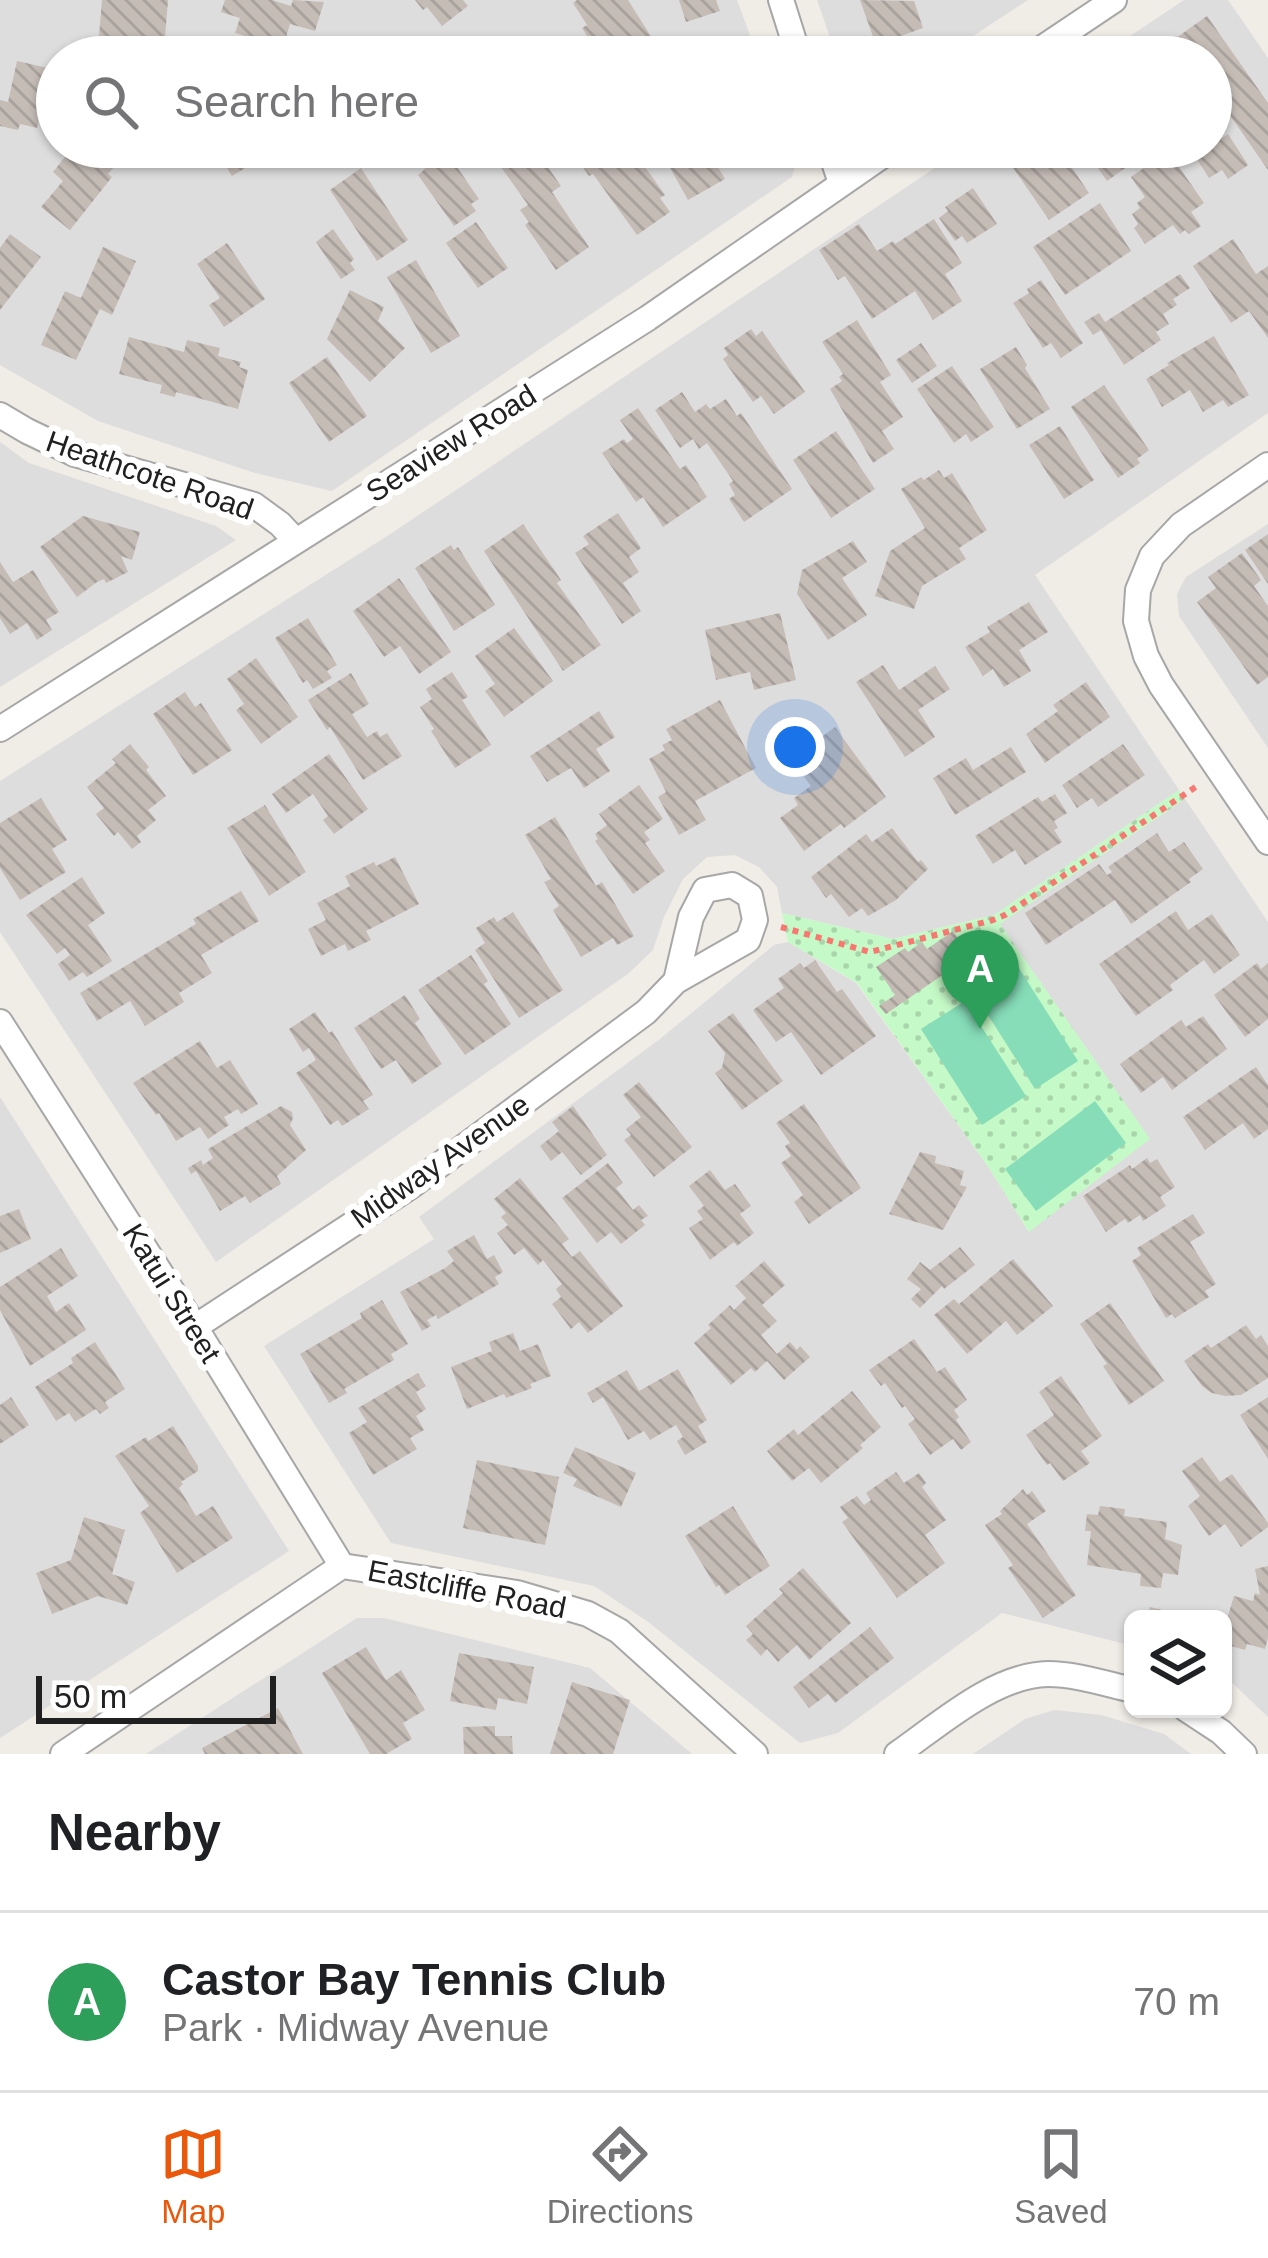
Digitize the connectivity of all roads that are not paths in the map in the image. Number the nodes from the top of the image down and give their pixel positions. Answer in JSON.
{"nodes":[{"id":1,"x":781,"y":0,"type":"edge"},
{"id":2,"x":1114,"y":0,"type":"edge"},
{"id":3,"x":792,"y":36,"type":"edge"},
{"id":4,"x":1060,"y":36,"type":"edge"},
{"id":5,"x":836,"y":168,"type":"edge"},
{"id":6,"x":864,"y":168,"type":"edge"},
{"id":7,"x":841,"y":183,"type":"junction"},
{"id":8,"x":0,"y":415,"type":"edge"},
{"id":9,"x":1268,"y":465,"type":"edge"},
{"id":10,"x":296,"y":541,"type":"junction"},
{"id":11,"x":0,"y":729,"type":"edge"},
{"id":12,"x":1268,"y":842,"type":"edge"},
{"id":13,"x":676,"y":981,"type":"junction"},
{"id":14,"x":0,"y":1022,"type":"edge"},
{"id":15,"x":195,"y":1328,"type":"junction"},
{"id":16,"x":342,"y":1566,"type":"junction"},
{"id":17,"x":1124,"y":1688,"type":"edge"},
{"id":18,"x":1200,"y":1718,"type":"edge"},
{"id":19,"x":63,"y":1754,"type":"edge"},
{"id":20,"x":755,"y":1754,"type":"edge"},
{"id":21,"x":897,"y":1754,"type":"edge"},
{"id":22,"x":1244,"y":1754,"type":"edge"}],
"edges":[{"from":1,"to":3,"type":"street"},
{"from":2,"to":4,"type":"street"},
{"from":5,"to":7,"type":"street"},
{"from":6,"to":7,"type":"street","name":"Seaview Road"},
{"from":7,"to":10,"type":"street","name":"Seaview Road"},
{"from":8,"to":10,"type":"street","name":"Heathcote Road"},
{"from":9,"to":12,"type":"street"},
{"from":10,"to":11,"type":"street","name":"Seaview Road"},
{"from":13,"to":13,"type":"street","name":"Midway Avenue"},
{"from":13,"to":15,"type":"street","name":"Midway Avenue"},
{"from":14,"to":15,"type":"street","name":"Katui Street"},
{"from":15,"to":16,"type":"street","name":"Katui Street"},
{"from":16,"to":19,"type":"street"},
{"from":16,"to":20,"type":"street","name":"Eastcliffe Road"},
{"from":17,"to":21,"type":"street"},
{"from":18,"to":22,"type":"street"}]}
